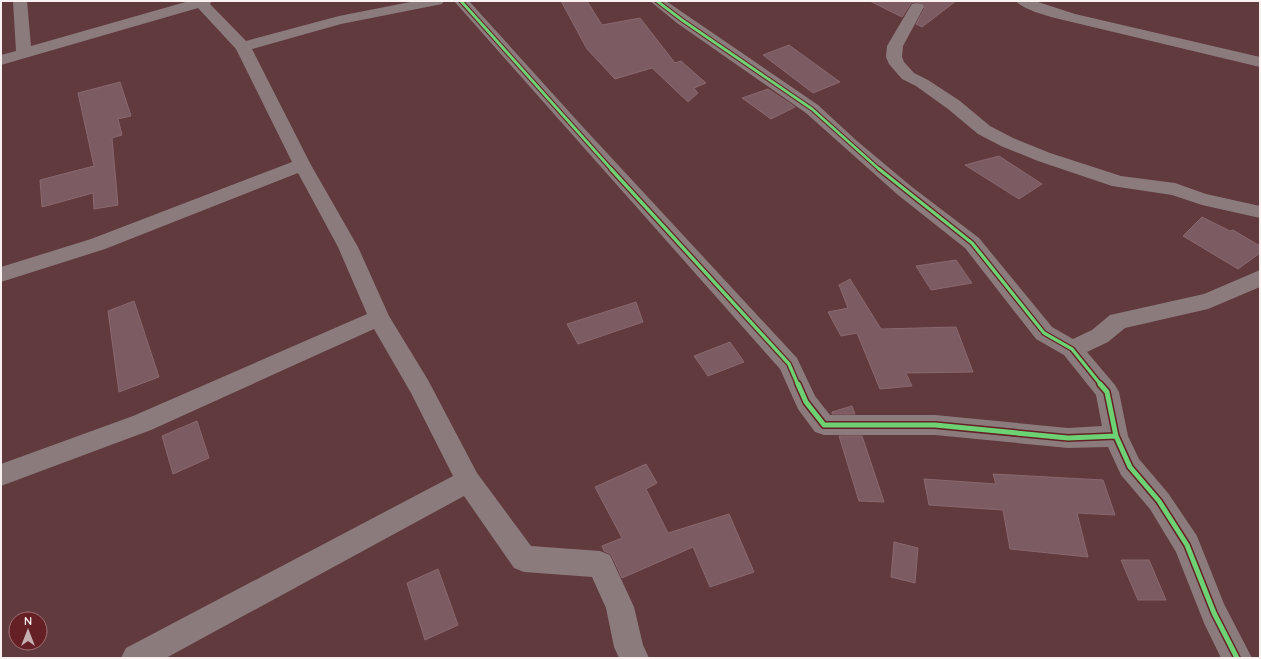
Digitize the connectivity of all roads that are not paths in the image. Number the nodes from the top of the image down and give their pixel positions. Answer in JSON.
{"nodes":[{"id":1,"x":20,"y":1,"type":"edge"},
{"id":2,"x":437,"y":1,"type":"edge"},
{"id":3,"x":461,"y":1,"type":"edge"},
{"id":4,"x":658,"y":1,"type":"edge"},
{"id":5,"x":1023,"y":1,"type":"edge"},
{"id":6,"x":203,"y":2,"type":"edge"},
{"id":7,"x":917,"y":7,"type":"dead end"},
{"id":8,"x":243,"y":47,"type":"junction"},
{"id":9,"x":24,"y":54,"type":"junction"},
{"id":10,"x":1,"y":60,"type":"edge"},
{"id":11,"x":1260,"y":62,"type":"edge"},
{"id":12,"x":302,"y":165,"type":"junction"},
{"id":13,"x":1260,"y":212,"type":"edge"},
{"id":14,"x":1,"y":275,"type":"edge"},
{"id":15,"x":1260,"y":278,"type":"edge"},
{"id":16,"x":379,"y":318,"type":"junction"},
{"id":17,"x":1072,"y":350,"type":"junction"},
{"id":18,"x":1116,"y":436,"type":"junction"},
{"id":19,"x":1,"y":475,"type":"edge"},
{"id":20,"x":468,"y":481,"type":"junction"},
{"id":21,"x":136,"y":658,"type":"edge"},
{"id":22,"x":634,"y":658,"type":"edge"},
{"id":23,"x":1237,"y":658,"type":"edge"}],
"edges":[{"from":1,"to":9,"type":"street"},
{"from":2,"to":8,"type":"street"},
{"from":3,"to":18,"type":"street"},
{"from":4,"to":17,"type":"street"},
{"from":5,"to":11,"type":"street"},
{"from":6,"to":8,"type":"street"},
{"from":6,"to":9,"type":"street"},
{"from":7,"to":13,"type":"street"},
{"from":8,"to":12,"type":"street"},
{"from":9,"to":10,"type":"street"},
{"from":12,"to":14,"type":"street"},
{"from":12,"to":16,"type":"street"},
{"from":15,"to":17,"type":"street"},
{"from":16,"to":19,"type":"street"},
{"from":16,"to":20,"type":"street"},
{"from":17,"to":18,"type":"street"},
{"from":18,"to":23,"type":"street"},
{"from":20,"to":21,"type":"street"},
{"from":20,"to":22,"type":"street"}]}
